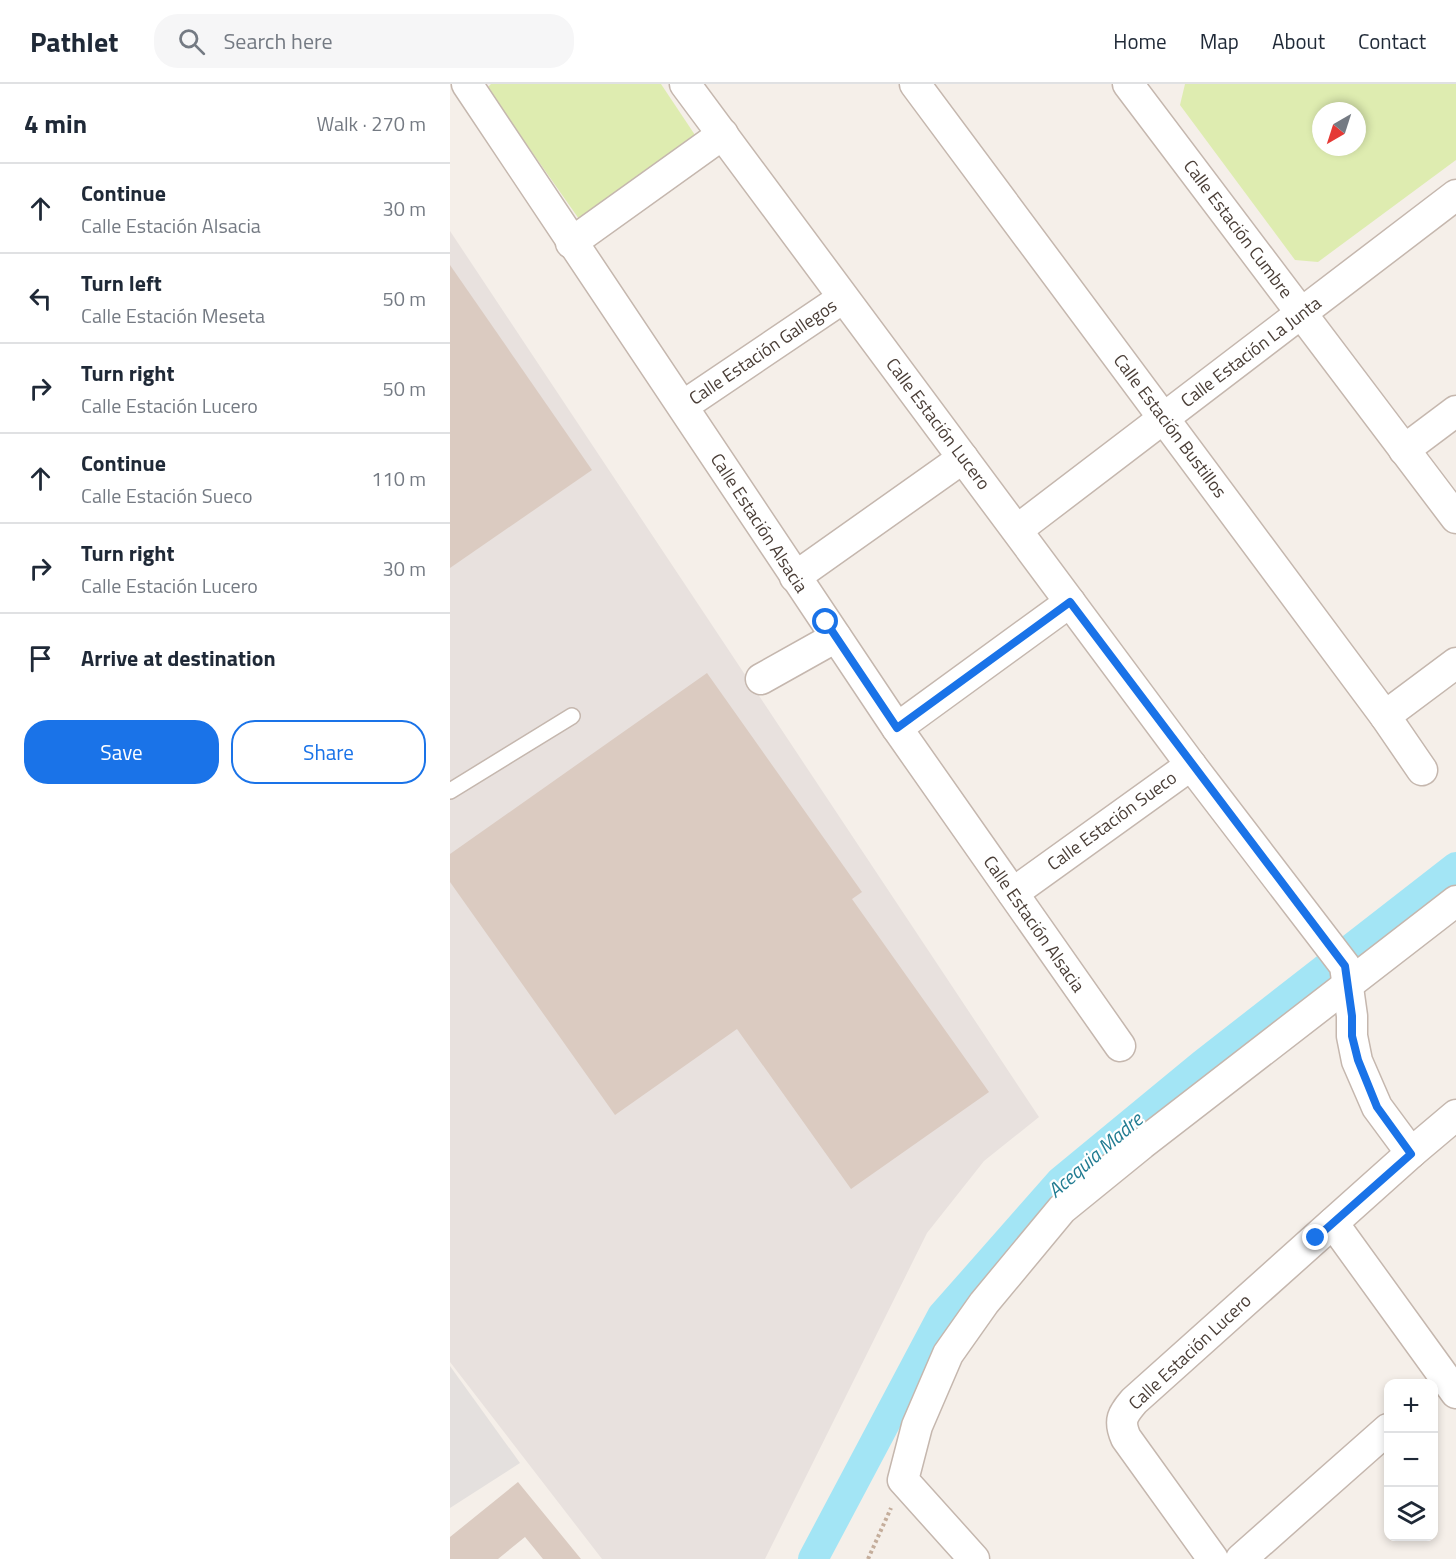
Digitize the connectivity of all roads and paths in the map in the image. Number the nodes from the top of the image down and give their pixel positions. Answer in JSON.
{"nodes":[{"id":1,"x":467,"y":84,"type":"edge"},
{"id":2,"x":685,"y":84,"type":"edge"},
{"id":3,"x":915,"y":84,"type":"edge"},
{"id":4,"x":1138,"y":87,"type":"edge"},
{"id":5,"x":723,"y":134,"type":"junction"},
{"id":6,"x":1456,"y":195,"type":"edge"},
{"id":7,"x":571,"y":243,"type":"junction"},
{"id":8,"x":843,"y":298,"type":"junction"},
{"id":9,"x":1301,"y":313,"type":"junction"},
{"id":10,"x":683,"y":406,"type":"junction"},
{"id":11,"x":1456,"y":411,"type":"edge"},
{"id":12,"x":1164,"y":418,"type":"junction"},
{"id":13,"x":1404,"y":450,"type":"junction"},
{"id":14,"x":963,"y":458,"type":"junction"},
{"id":15,"x":1456,"y":518,"type":"edge"},
{"id":16,"x":1017,"y":530,"type":"junction"},
{"id":17,"x":795,"y":577,"type":"junction"},
{"id":18,"x":1070,"y":602,"type":"junction"},
{"id":19,"x":836,"y":637,"type":"junction"},
{"id":20,"x":1456,"y":663,"type":"edge"},
{"id":21,"x":761,"y":679,"type":"dead end"},
{"id":22,"x":572,"y":716,"type":"dead end"},
{"id":23,"x":1385,"y":716,"type":"junction"},
{"id":24,"x":897,"y":728,"type":"junction"},
{"id":25,"x":1191,"y":765,"type":"junction"},
{"id":26,"x":1422,"y":770,"type":"dead end"},
{"id":27,"x":450,"y":791,"type":"edge"},
{"id":28,"x":1013,"y":892,"type":"junction"},
{"id":29,"x":1456,"y":901,"type":"edge"},
{"id":30,"x":1347,"y":975,"type":"junction"},
{"id":31,"x":1120,"y":1046,"type":"dead end"},
{"id":32,"x":1456,"y":1115,"type":"edge"},
{"id":33,"x":1411,"y":1154,"type":"junction"},
{"id":34,"x":1333,"y":1223,"type":"junction"},
{"id":35,"x":1445,"y":1387,"type":"edge"},
{"id":36,"x":1384,"y":1433,"type":"edge"},
{"id":37,"x":903,"y":1480,"type":"junction"},
{"id":38,"x":868,"y":1559,"type":"edge"},
{"id":39,"x":974,"y":1559,"type":"edge"},
{"id":40,"x":1213,"y":1559,"type":"edge"},
{"id":41,"x":1241,"y":1559,"type":"edge"}],
"edges":[{"from":1,"to":7,"type":"street","name":"Calle Estación Alsacia"},
{"from":2,"to":5,"type":"street","name":"Calle Estación Lucero"},
{"from":3,"to":12,"type":"street","name":"Calle Estación Bustillos"},
{"from":4,"to":9,"type":"street","name":"Calle Estación Cumbre"},
{"from":5,"to":7,"type":"street"},
{"from":5,"to":8,"type":"street","name":"Calle Estación Lucero"},
{"from":6,"to":9,"type":"street","name":"Calle Estación La Junta"},
{"from":7,"to":10,"type":"street","name":"Calle Estación Alsacia"},
{"from":8,"to":10,"type":"street","name":"Calle Estación Gallegos"},
{"from":8,"to":14,"type":"street","name":"Calle Estación Lucero"},
{"from":9,"to":12,"type":"street","name":"Calle Estación La Junta"},
{"from":9,"to":13,"type":"street","name":"Calle Estación Cumbre"},
{"from":10,"to":17,"type":"street","name":"Calle Estación Alsacia"},
{"from":11,"to":13,"type":"street"},
{"from":12,"to":16,"type":"street","name":"Calle Estación La Junta"},
{"from":12,"to":23,"type":"street","name":"Calle Estación Bustillos"},
{"from":13,"to":15,"type":"street","name":"Calle Estación Cumbre"},
{"from":14,"to":16,"type":"street","name":"Calle Estación Lucero"},
{"from":14,"to":17,"type":"street"},
{"from":16,"to":18,"type":"street","name":"Calle Estación Lucero"},
{"from":17,"to":19,"type":"street","name":"Calle Estación Alsacia"},
{"from":18,"to":24,"type":"street"},
{"from":18,"to":25,"type":"street","name":"Calle Estación Lucero"},
{"from":19,"to":21,"type":"street"},
{"from":19,"to":24,"type":"street","name":"Calle Estación Alsacia"},
{"from":20,"to":23,"type":"street"},
{"from":22,"to":27,"type":"lane"},
{"from":23,"to":26,"type":"street","name":"Calle Estación Bustillos"},
{"from":24,"to":28,"type":"street","name":"Calle Estación Alsacia"},
{"from":25,"to":28,"type":"street","name":"Calle Estación Sueco"},
{"from":25,"to":30,"type":"street","name":"Calle Estación Sueco"},
{"from":28,"to":31,"type":"street","name":"Calle Estación Alsacia"},
{"from":29,"to":30,"type":"street"},
{"from":30,"to":33,"type":"street","name":"Calle Estación Sueco"},
{"from":30,"to":37,"type":"street"},
{"from":32,"to":33,"type":"street","name":"Calle Estación Lucero"},
{"from":33,"to":34,"type":"street","name":"Calle Estación Lucero"},
{"from":34,"to":35,"type":"street"},
{"from":34,"to":40,"type":"street","name":"Calle Estación Lucero"},
{"from":36,"to":41,"type":"street"},
{"from":37,"to":38,"type":"path"},
{"from":37,"to":39,"type":"street"}]}
